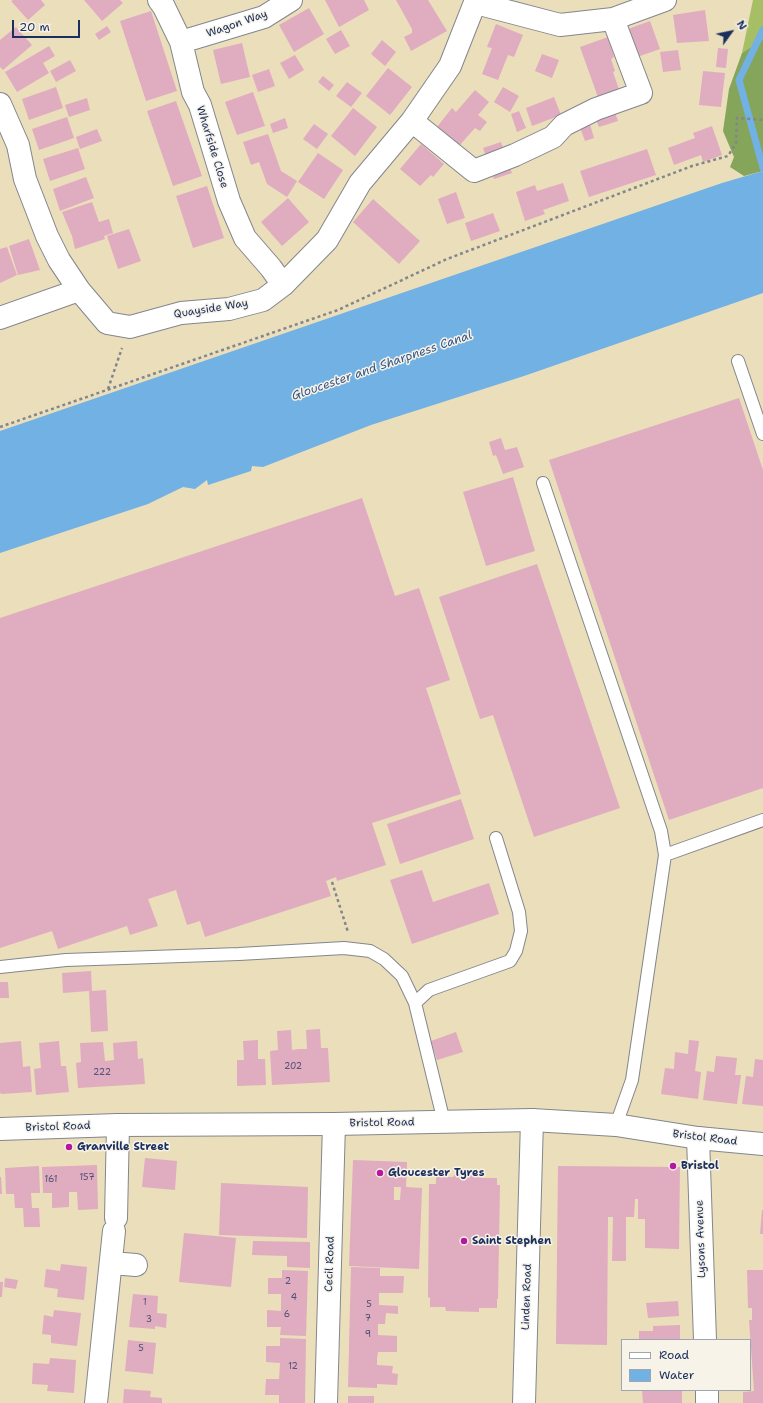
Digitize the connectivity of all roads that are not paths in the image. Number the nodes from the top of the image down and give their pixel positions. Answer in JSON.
{"nodes":[{"id":1,"x":159,"y":0,"type":"edge"},
{"id":2,"x":291,"y":0,"type":"edge"},
{"id":3,"x":476,"y":2,"type":"edge"},
{"id":4,"x":654,"y":2,"type":"edge"},
{"id":5,"x":613,"y":18,"type":"junction"},
{"id":6,"x":181,"y":42,"type":"junction"},
{"id":7,"x":0,"y":104,"type":"edge"},
{"id":8,"x":412,"y":121,"type":"junction"},
{"id":9,"x":283,"y":285,"type":"junction"},
{"id":10,"x":79,"y":290,"type":"junction"},
{"id":11,"x":0,"y":318,"type":"edge"},
{"id":12,"x":738,"y":361,"type":"dead end"},
{"id":13,"x":763,"y":434,"type":"edge"},
{"id":14,"x":543,"y":483,"type":"dead end"},
{"id":15,"x":763,"y":820,"type":"edge"},
{"id":16,"x":496,"y":838,"type":"dead end"},
{"id":17,"x":665,"y":855,"type":"junction"},
{"id":18,"x":0,"y":967,"type":"edge"},
{"id":19,"x":415,"y":1002,"type":"junction"},
{"id":20,"x":532,"y":1120,"type":"junction"},
{"id":21,"x":444,"y":1122,"type":"junction"},
{"id":22,"x":334,"y":1124,"type":"junction"},
{"id":23,"x":616,"y":1125,"type":"junction"},
{"id":24,"x":118,"y":1126,"type":"junction"},
{"id":25,"x":0,"y":1129,"type":"edge"},
{"id":26,"x":698,"y":1138,"type":"junction"},
{"id":27,"x":763,"y":1144,"type":"edge"},
{"id":28,"x":111,"y":1263,"type":"junction"},
{"id":29,"x":136,"y":1265,"type":"dead end"},
{"id":30,"x":705,"y":1339,"type":"edge"},
{"id":31,"x":707,"y":1391,"type":"edge"},
{"id":32,"x":96,"y":1403,"type":"edge"},
{"id":33,"x":326,"y":1403,"type":"edge"},
{"id":34,"x":524,"y":1403,"type":"edge"},
{"id":35,"x":708,"y":1403,"type":"edge"}],
"edges":[{"from":1,"to":6,"type":"street","name":"Wharfside Close"},
{"from":2,"to":6,"type":"street","name":"Wagon Way"},
{"from":3,"to":5,"type":"street"},
{"from":3,"to":8,"type":"street","name":"Quayside Way"},
{"from":4,"to":5,"type":"street"},
{"from":5,"to":8,"type":"street"},
{"from":6,"to":9,"type":"street","name":"Wharfside Close"},
{"from":7,"to":10,"type":"street","name":"Quayside Way"},
{"from":8,"to":9,"type":"street","name":"Quayside Way"},
{"from":9,"to":10,"type":"street","name":"Quayside Way"},
{"from":10,"to":11,"type":"street"},
{"from":12,"to":13,"type":"lane"},
{"from":14,"to":17,"type":"lane"},
{"from":15,"to":17,"type":"lane"},
{"from":16,"to":19,"type":"lane"},
{"from":17,"to":23,"type":"lane"},
{"from":18,"to":19,"type":"lane"},
{"from":19,"to":21,"type":"lane"},
{"from":20,"to":21,"type":"street","name":"Bristol Road"},
{"from":20,"to":23,"type":"street","name":"Bristol Road"},
{"from":20,"to":34,"type":"street","name":"Linden Road"},
{"from":21,"to":22,"type":"street","name":"Bristol Road"},
{"from":22,"to":24,"type":"street","name":"Bristol Road"},
{"from":22,"to":33,"type":"street","name":"Cecil Road"},
{"from":23,"to":26,"type":"street","name":"Bristol Road"},
{"from":24,"to":25,"type":"street","name":"Bristol Road"},
{"from":24,"to":28,"type":"street"},
{"from":26,"to":27,"type":"street","name":"Bristol Road"},
{"from":26,"to":30,"type":"street","name":"Lysons Avenue"},
{"from":28,"to":29,"type":"street"},
{"from":28,"to":32,"type":"street"},
{"from":31,"to":35,"type":"street"}]}
